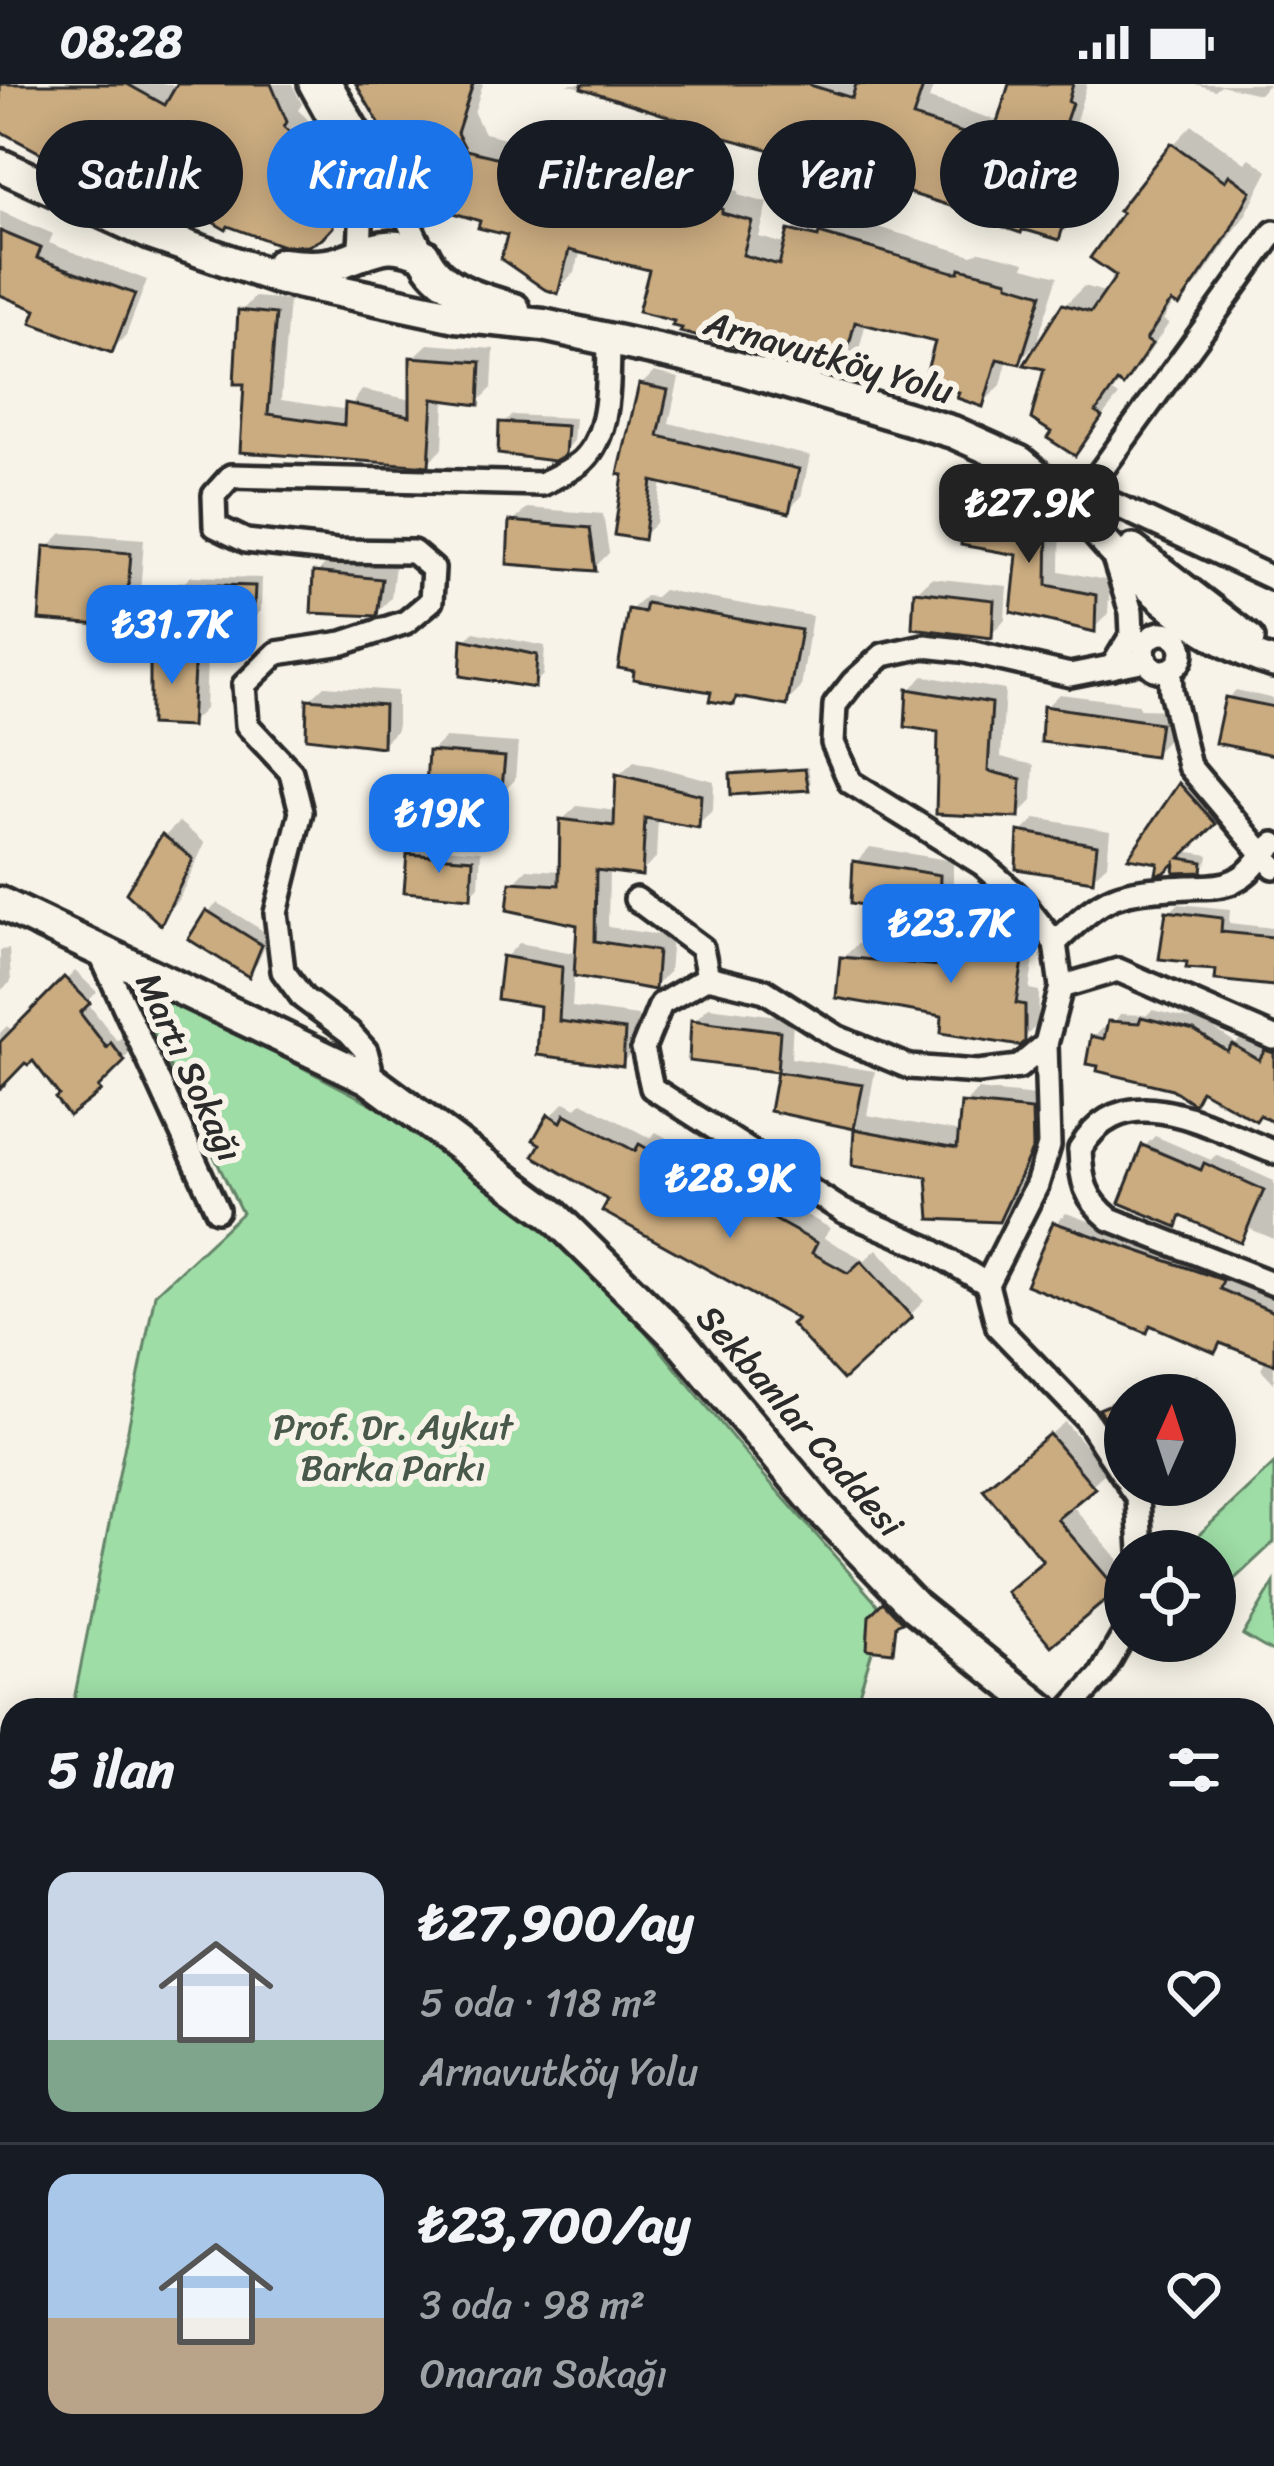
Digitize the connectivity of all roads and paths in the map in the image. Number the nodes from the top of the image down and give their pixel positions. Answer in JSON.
{"nodes":[{"id":1,"x":310,"y":84,"type":"edge"},
{"id":2,"x":331,"y":84,"type":"edge"},
{"id":3,"x":0,"y":165,"type":"edge"},
{"id":4,"x":1274,"y":232,"type":"edge"},
{"id":5,"x":359,"y":253,"type":"junction"},
{"id":6,"x":233,"y":260,"type":"junction"},
{"id":7,"x":427,"y":263,"type":"junction"},
{"id":8,"x":369,"y":298,"type":"junction"},
{"id":9,"x":405,"y":306,"type":"junction"},
{"id":10,"x":543,"y":325,"type":"junction"},
{"id":11,"x":609,"y":340,"type":"junction"},
{"id":12,"x":1080,"y":499,"type":"junction"},
{"id":13,"x":1113,"y":554,"type":"junction"},
{"id":14,"x":1274,"y":579,"type":"edge"},
{"id":15,"x":1191,"y":613,"type":"junction"},
{"id":16,"x":1148,"y":649,"type":"junction"},
{"id":17,"x":1274,"y":653,"type":"edge"},
{"id":18,"x":1176,"y":662,"type":"junction"},
{"id":19,"x":1274,"y":663,"type":"edge"},
{"id":20,"x":1112,"y":667,"type":"junction"},
{"id":21,"x":1270,"y":855,"type":"edge"},
{"id":22,"x":636,"y":899,"type":"dead end"},
{"id":23,"x":0,"y":903,"type":"edge"},
{"id":24,"x":1055,"y":943,"type":"junction"},
{"id":25,"x":100,"y":952,"type":"junction"},
{"id":26,"x":708,"y":977,"type":"junction"},
{"id":27,"x":1061,"y":987,"type":"junction"},
{"id":28,"x":1274,"y":1038,"type":"edge"},
{"id":29,"x":1046,"y":1044,"type":"junction"},
{"id":30,"x":368,"y":1078,"type":"junction"},
{"id":31,"x":1049,"y":1146,"type":"junction"},
{"id":32,"x":1080,"y":1149,"type":"junction"},
{"id":33,"x":1274,"y":1152,"type":"edge"},
{"id":34,"x":217,"y":1210,"type":"dead end"},
{"id":35,"x":987,"y":1284,"type":"junction"},
{"id":36,"x":1274,"y":1284,"type":"edge"},
{"id":37,"x":1104,"y":1446,"type":"edge"},
{"id":38,"x":1109,"y":1662,"type":"edge"},
{"id":39,"x":1028,"y":1698,"type":"edge"},
{"id":40,"x":1080,"y":1698,"type":"edge"}],
"edges":[{"from":1,"to":5,"type":"street"},
{"from":2,"to":7,"type":"street"},
{"from":3,"to":6,"type":"main road"},
{"from":4,"to":12,"type":"street"},
{"from":5,"to":6,"type":"main road"},
{"from":5,"to":7,"type":"main road"},
{"from":5,"to":8,"type":"main road"},
{"from":6,"to":8,"type":"main road"},
{"from":7,"to":9,"type":"main road"},
{"from":7,"to":10,"type":"main road"},
{"from":8,"to":9,"type":"main road"},
{"from":9,"to":10,"type":"main road"},
{"from":10,"to":11,"type":"main road","name":"Arnavutköy Yolu"},
{"from":11,"to":12,"type":"main road","name":"Arnavutköy Yolu"},
{"from":11,"to":30,"type":"street"},
{"from":12,"to":13,"type":"street"},
{"from":12,"to":14,"type":"street"},
{"from":12,"to":15,"type":"street"},
{"from":13,"to":15,"type":"street"},
{"from":13,"to":20,"type":"street"},
{"from":15,"to":16,"type":"street"},
{"from":15,"to":17,"type":"street"},
{"from":15,"to":18,"type":"street"},
{"from":15,"to":19,"type":"street"},
{"from":16,"to":18,"type":"street"},
{"from":16,"to":18,"type":"street"},
{"from":16,"to":20,"type":"street"},
{"from":18,"to":21,"type":"street"},
{"from":20,"to":24,"type":"street"},
{"from":21,"to":24,"type":"street"},
{"from":22,"to":26,"type":"street"},
{"from":23,"to":25,"type":"main road","name":"Sekbanlar Caddesi"},
{"from":24,"to":27,"type":"street"},
{"from":25,"to":30,"type":"main road","name":"Sekbanlar Caddesi"},
{"from":25,"to":34,"type":"street","name":"Martı Sokağı"},
{"from":26,"to":29,"type":"street"},
{"from":26,"to":35,"type":"street"},
{"from":27,"to":28,"type":"street"},
{"from":27,"to":29,"type":"street"},
{"from":29,"to":31,"type":"street"},
{"from":30,"to":39,"type":"main road","name":"Sekbanlar Caddesi"},
{"from":31,"to":32,"type":"street"},
{"from":31,"to":35,"type":"street"},
{"from":32,"to":33,"type":"street"},
{"from":32,"to":36,"type":"street"},
{"from":35,"to":37,"type":"street"},
{"from":38,"to":40,"type":"street"}]}
